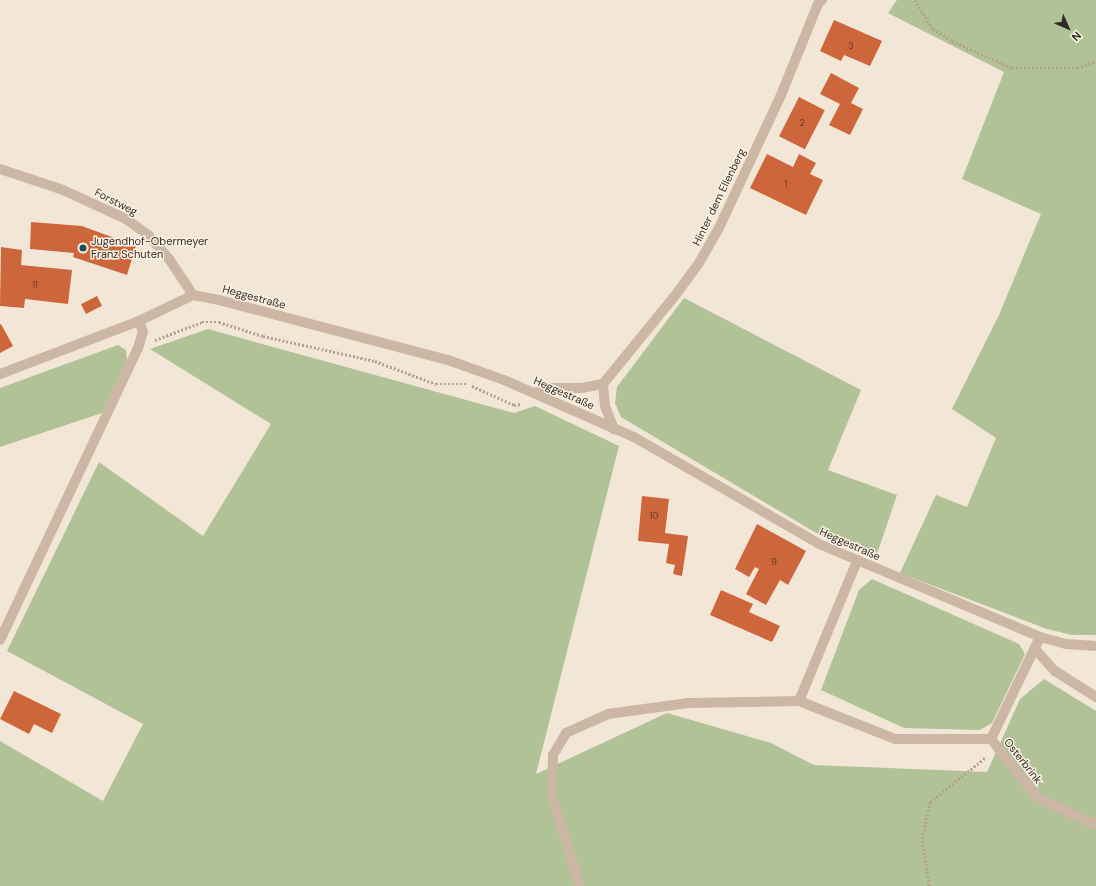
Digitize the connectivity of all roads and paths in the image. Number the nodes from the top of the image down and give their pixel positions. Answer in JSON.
{"nodes":[{"id":1,"x":822,"y":0,"type":"edge"},
{"id":2,"x":915,"y":0,"type":"edge"},
{"id":3,"x":1096,"y":61,"type":"edge"},
{"id":4,"x":0,"y":169,"type":"edge"},
{"id":5,"x":192,"y":295,"type":"junction"},
{"id":6,"x":139,"y":321,"type":"junction"},
{"id":7,"x":138,"y":348,"type":"junction"},
{"id":8,"x":0,"y":374,"type":"edge"},
{"id":9,"x":603,"y":384,"type":"junction"},
{"id":10,"x":535,"y":393,"type":"junction"},
{"id":11,"x":614,"y":429,"type":"junction"},
{"id":12,"x":857,"y":560,"type":"junction"},
{"id":13,"x":1040,"y":637,"type":"junction"},
{"id":14,"x":0,"y":640,"type":"edge"},
{"id":15,"x":1096,"y":646,"type":"edge"},
{"id":16,"x":1035,"y":649,"type":"junction"},
{"id":17,"x":1096,"y":697,"type":"edge"},
{"id":18,"x":799,"y":701,"type":"junction"},
{"id":19,"x":991,"y":739,"type":"junction"},
{"id":20,"x":997,"y":748,"type":"junction"},
{"id":21,"x":1096,"y":825,"type":"edge"},
{"id":22,"x":579,"y":883,"type":"dead end"},
{"id":23,"x":929,"y":886,"type":"edge"}],
"edges":[{"from":1,"to":9,"type":"street","name":"Hinter dem Ellenberg"},
{"from":2,"to":3,"type":"path"},
{"from":4,"to":5,"type":"street","name":"Forstweg"},
{"from":5,"to":6,"type":"street"},
{"from":5,"to":10,"type":"street","name":"Heggestraße"},
{"from":6,"to":7,"type":"street"},
{"from":6,"to":8,"type":"street"},
{"from":7,"to":10,"type":"path"},
{"from":7,"to":14,"type":"street"},
{"from":9,"to":10,"type":"street"},
{"from":9,"to":11,"type":"street"},
{"from":10,"to":11,"type":"street","name":"Heggestraße"},
{"from":11,"to":12,"type":"street","name":"Heggestraße"},
{"from":12,"to":13,"type":"street","name":"Heggestraße"},
{"from":12,"to":18,"type":"street"},
{"from":13,"to":15,"type":"street","name":"Heggestraße"},
{"from":13,"to":16,"type":"street","name":"Osterbrink"},
{"from":16,"to":17,"type":"street"},
{"from":16,"to":19,"type":"street","name":"Osterbrink"},
{"from":18,"to":19,"type":"street"},
{"from":18,"to":22,"type":"street"},
{"from":19,"to":20,"type":"street","name":"Osterbrink"},
{"from":20,"to":21,"type":"street","name":"Osterbrink"},
{"from":20,"to":23,"type":"path"}]}
